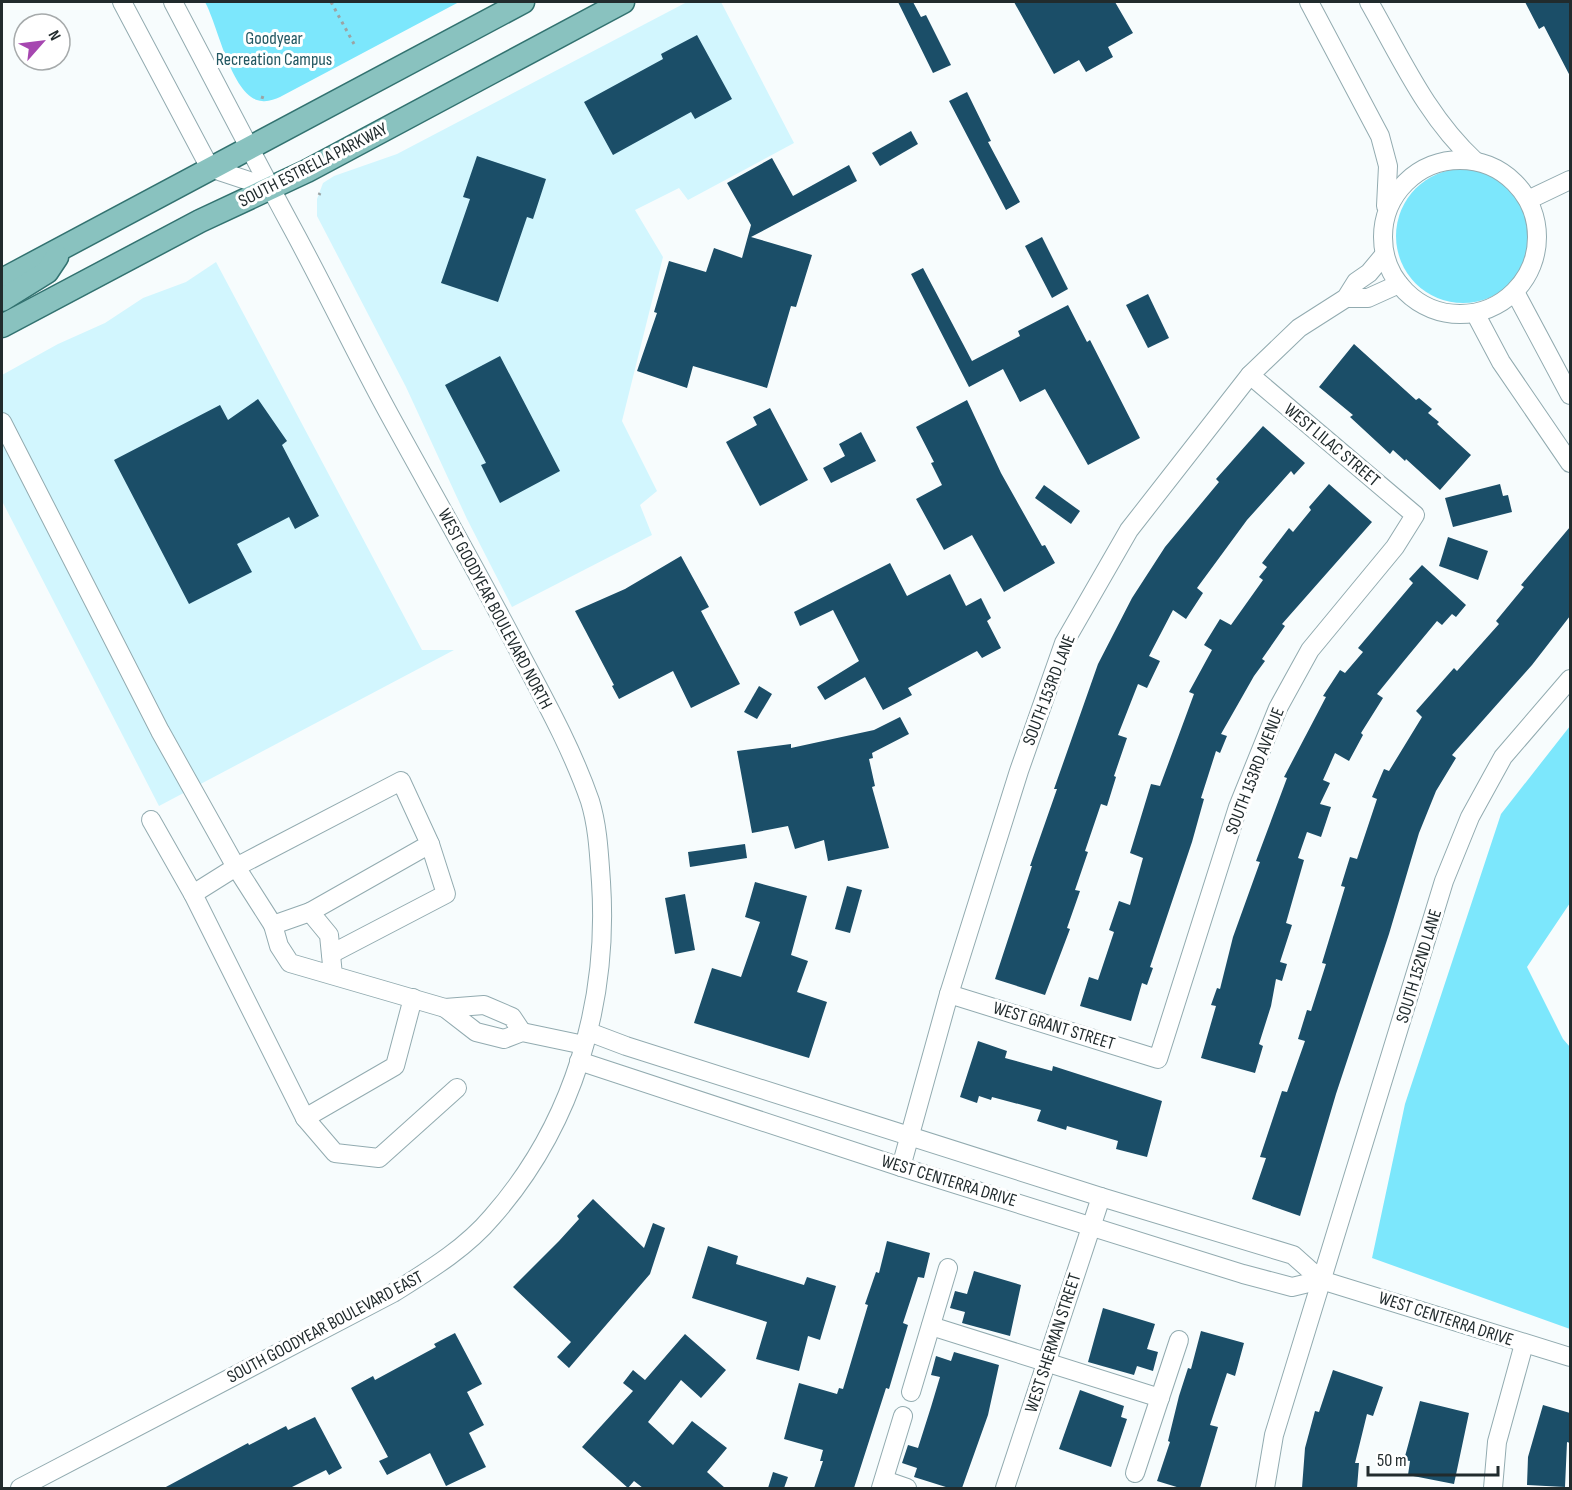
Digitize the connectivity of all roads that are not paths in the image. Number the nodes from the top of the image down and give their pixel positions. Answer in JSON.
{"nodes":[{"id":1,"x":122,"y":2,"type":"edge"},
{"id":2,"x":173,"y":2,"type":"edge"},
{"id":3,"x":523,"y":2,"type":"edge"},
{"id":4,"x":623,"y":2,"type":"edge"},
{"id":5,"x":1309,"y":2,"type":"edge"},
{"id":6,"x":1369,"y":2,"type":"edge"},
{"id":7,"x":249,"y":147,"type":"junction"},
{"id":8,"x":1475,"y":161,"type":"junction"},
{"id":9,"x":210,"y":168,"type":"junction"},
{"id":10,"x":1570,"y":180,"type":"edge"},
{"id":11,"x":270,"y":188,"type":"junction"},
{"id":12,"x":1528,"y":200,"type":"junction"},
{"id":13,"x":1385,"y":216,"type":"junction"},
{"id":14,"x":66,"y":244,"type":"junction"},
{"id":15,"x":1384,"y":255,"type":"junction"},
{"id":16,"x":2,"y":280,"type":"edge"},
{"id":17,"x":1400,"y":285,"type":"junction"},
{"id":18,"x":1515,"y":292,"type":"junction"},
{"id":19,"x":1346,"y":298,"type":"junction"},
{"id":20,"x":2,"y":300,"type":"edge"},
{"id":21,"x":1475,"y":313,"type":"junction"},
{"id":22,"x":2,"y":326,"type":"edge"},
{"id":23,"x":1250,"y":375,"type":"junction"},
{"id":24,"x":1570,"y":395,"type":"edge"},
{"id":25,"x":2,"y":422,"type":"edge"},
{"id":26,"x":1570,"y":463,"type":"edge"},
{"id":27,"x":1414,"y":515,"type":"joint"},
{"id":28,"x":1570,"y":679,"type":"edge"},
{"id":29,"x":151,"y":819,"type":"dead end"},
{"id":30,"x":430,"y":844,"type":"junction"},
{"id":31,"x":236,"y":867,"type":"junction"},
{"id":32,"x":193,"y":894,"type":"junction"},
{"id":33,"x":310,"y":912,"type":"junction"},
{"id":34,"x":273,"y":925,"type":"junction"},
{"id":35,"x":331,"y":954,"type":"junction"},
{"id":36,"x":333,"y":975,"type":"junction"},
{"id":37,"x":949,"y":994,"type":"junction"},
{"id":38,"x":413,"y":998,"type":"junction"},
{"id":39,"x":484,"y":1005,"type":"junction"},
{"id":40,"x":445,"y":1008,"type":"junction"},
{"id":41,"x":476,"y":1032,"type":"junction"},
{"id":42,"x":522,"y":1032,"type":"junction"},
{"id":43,"x":584,"y":1046,"type":"junction"},
{"id":44,"x":1158,"y":1059,"type":"joint"},
{"id":45,"x":457,"y":1088,"type":"dead end"},
{"id":46,"x":305,"y":1118,"type":"junction"},
{"id":47,"x":910,"y":1137,"type":"junction"},
{"id":48,"x":901,"y":1167,"type":"junction"},
{"id":49,"x":1101,"y":1197,"type":"junction"},
{"id":50,"x":1092,"y":1226,"type":"junction"},
{"id":51,"x":948,"y":1268,"type":"dead end"},
{"id":52,"x":1321,"y":1280,"type":"junction"},
{"id":53,"x":931,"y":1326,"type":"junction"},
{"id":54,"x":1179,"y":1340,"type":"dead end"},
{"id":55,"x":1524,"y":1344,"type":"junction"},
{"id":56,"x":1570,"y":1357,"type":"edge"},
{"id":57,"x":1047,"y":1361,"type":"junction"},
{"id":58,"x":911,"y":1392,"type":"dead end"},
{"id":59,"x":1160,"y":1398,"type":"junction"},
{"id":60,"x":903,"y":1416,"type":"dead end"},
{"id":61,"x":1135,"y":1473,"type":"dead end"},
{"id":62,"x":882,"y":1484,"type":"edge"},
{"id":63,"x":20,"y":1488,"type":"edge"},
{"id":64,"x":907,"y":1488,"type":"edge"},
{"id":65,"x":1005,"y":1488,"type":"edge"},
{"id":66,"x":1265,"y":1488,"type":"edge"},
{"id":67,"x":1493,"y":1488,"type":"edge"}],
"edges":[{"from":1,"to":9,"type":"street"},
{"from":2,"to":7,"type":"street","name":"WEST GOODYEAR BOULEVARD NORTH"},
{"from":3,"to":7,"type":"main road"},
{"from":4,"to":11,"type":"main road","name":"SOUTH ESTRELLA PARKWAY"},
{"from":5,"to":13,"type":"street"},
{"from":6,"to":8,"type":"street"},
{"from":7,"to":9,"type":"main road"},
{"from":7,"to":11,"type":"street","name":"WEST GOODYEAR BOULEVARD NORTH"},
{"from":8,"to":12,"type":"street"},
{"from":8,"to":13,"type":"street"},
{"from":9,"to":11,"type":"street"},
{"from":9,"to":14,"type":"main road"},
{"from":10,"to":12,"type":"street"},
{"from":11,"to":22,"type":"main road","name":"SOUTH ESTRELLA PARKWAY"},
{"from":11,"to":43,"type":"street","name":"WEST GOODYEAR BOULEVARD NORTH"},
{"from":12,"to":18,"type":"street"},
{"from":13,"to":15,"type":"street"},
{"from":14,"to":16,"type":"main road"},
{"from":14,"to":20,"type":"main road"},
{"from":15,"to":17,"type":"street"},
{"from":15,"to":19,"type":"street","name":"SOUTH 153RD LANE"},
{"from":17,"to":19,"type":"street","name":"SOUTH 153RD LANE"},
{"from":17,"to":21,"type":"street"},
{"from":18,"to":21,"type":"street"},
{"from":18,"to":24,"type":"street"},
{"from":19,"to":23,"type":"street","name":"SOUTH 153RD LANE"},
{"from":21,"to":26,"type":"street"},
{"from":23,"to":27,"type":"street","name":"WEST LILAC STREET"},
{"from":23,"to":37,"type":"street","name":"SOUTH 153RD LANE"},
{"from":25,"to":31,"type":"street"},
{"from":27,"to":44,"type":"street","name":"SOUTH 153RD AVENUE"},
{"from":28,"to":52,"type":"street","name":"SOUTH 152ND LANE"},
{"from":29,"to":32,"type":"street"},
{"from":30,"to":31,"type":"street"},
{"from":30,"to":33,"type":"street"},
{"from":30,"to":35,"type":"street"},
{"from":31,"to":32,"type":"street"},
{"from":31,"to":34,"type":"street"},
{"from":32,"to":46,"type":"street"},
{"from":33,"to":34,"type":"street"},
{"from":33,"to":35,"type":"street"},
{"from":34,"to":36,"type":"street"},
{"from":35,"to":36,"type":"street"},
{"from":36,"to":38,"type":"street"},
{"from":37,"to":44,"type":"street","name":"WEST GRANT STREET"},
{"from":37,"to":47,"type":"street","name":"SOUTH 153RD LANE"},
{"from":38,"to":40,"type":"street"},
{"from":38,"to":46,"type":"street"},
{"from":39,"to":40,"type":"street"},
{"from":39,"to":41,"type":"street"},
{"from":39,"to":42,"type":"street"},
{"from":40,"to":41,"type":"street"},
{"from":41,"to":42,"type":"street"},
{"from":42,"to":43,"type":"street"},
{"from":43,"to":47,"type":"street","name":"WEST CENTERRA DRIVE"},
{"from":43,"to":48,"type":"street","name":"WEST CENTERRA DRIVE"},
{"from":43,"to":63,"type":"street","name":"SOUTH GOODYEAR BOULEVARD EAST"},
{"from":45,"to":46,"type":"street"},
{"from":47,"to":48,"type":"street","name":"SOUTH 153RD LANE"},
{"from":47,"to":49,"type":"street","name":"WEST CENTERRA DRIVE"},
{"from":48,"to":50,"type":"street","name":"WEST CENTERRA DRIVE"},
{"from":49,"to":50,"type":"street","name":"WEST SHERMAN STREET"},
{"from":49,"to":52,"type":"street","name":"WEST CENTERRA DRIVE"},
{"from":50,"to":52,"type":"street","name":"WEST CENTERRA DRIVE"},
{"from":50,"to":57,"type":"street","name":"WEST SHERMAN STREET"},
{"from":51,"to":53,"type":"street"},
{"from":52,"to":55,"type":"street","name":"WEST CENTERRA DRIVE"},
{"from":52,"to":66,"type":"street"},
{"from":53,"to":57,"type":"street"},
{"from":53,"to":58,"type":"street"},
{"from":54,"to":59,"type":"street"},
{"from":55,"to":56,"type":"street","name":"WEST CENTERRA DRIVE"},
{"from":55,"to":67,"type":"street"},
{"from":57,"to":59,"type":"street"},
{"from":57,"to":65,"type":"street","name":"WEST SHERMAN STREET"},
{"from":59,"to":61,"type":"street"},
{"from":60,"to":62,"type":"street"},
{"from":62,"to":64,"type":"street"}]}
